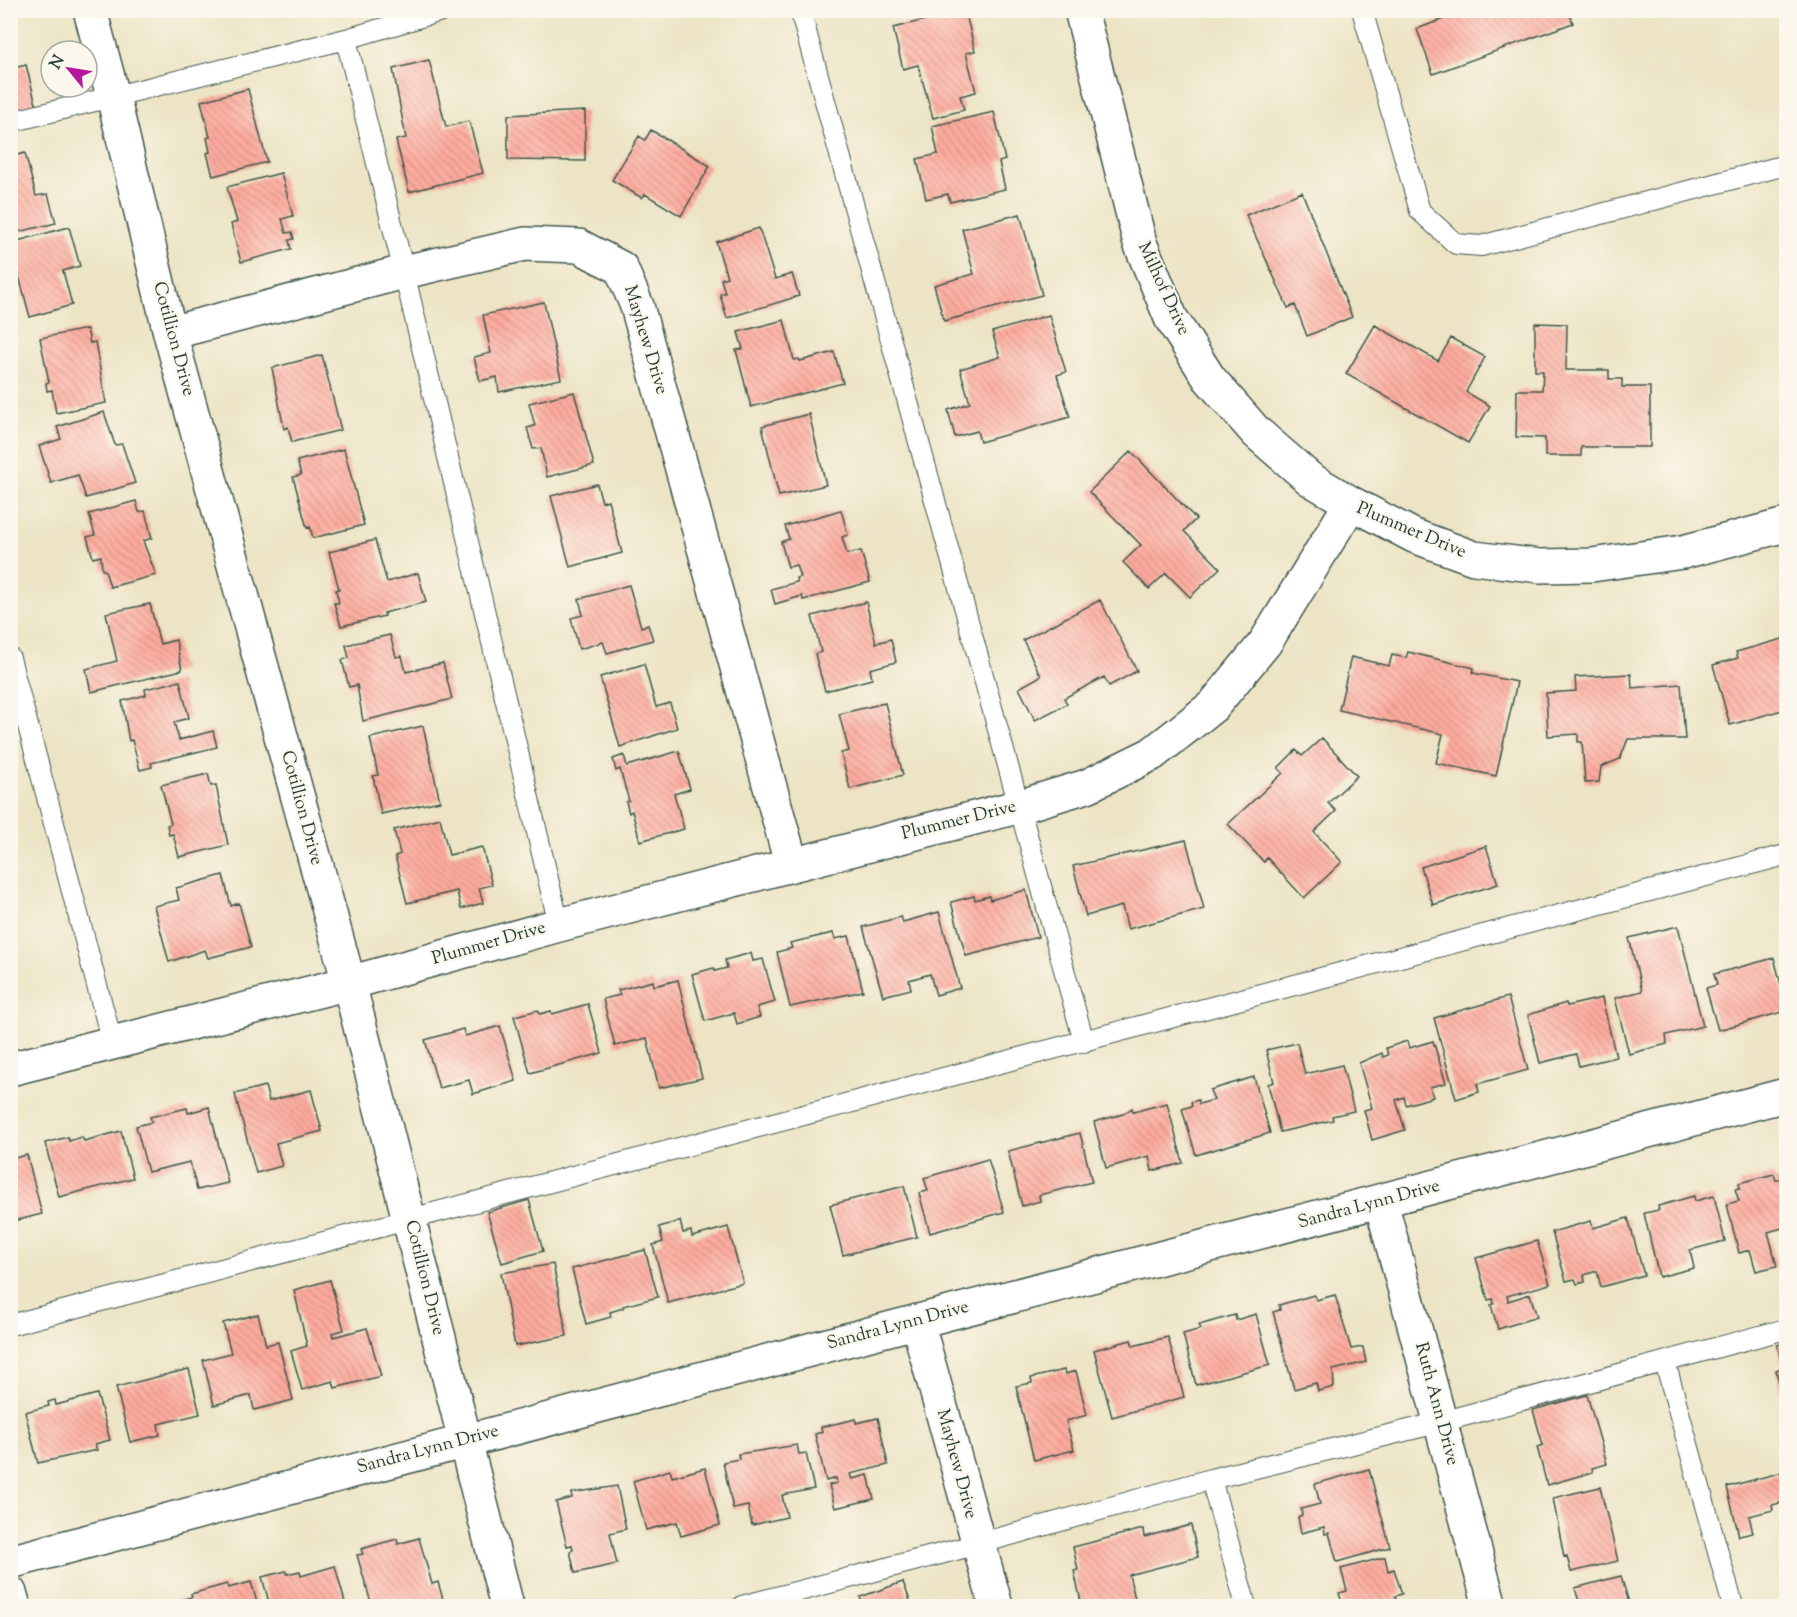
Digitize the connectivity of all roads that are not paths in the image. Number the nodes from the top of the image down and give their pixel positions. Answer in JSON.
{"nodes":[{"id":1,"x":90,"y":10,"type":"edge"},
{"id":2,"x":445,"y":10,"type":"edge"},
{"id":3,"x":800,"y":10,"type":"edge"},
{"id":4,"x":1081,"y":10,"type":"edge"},
{"id":5,"x":1362,"y":10,"type":"edge"},
{"id":6,"x":346,"y":39,"type":"junction"},
{"id":7,"x":113,"y":96,"type":"junction"},
{"id":8,"x":10,"y":122,"type":"edge"},
{"id":9,"x":1786,"y":165,"type":"edge"},
{"id":10,"x":404,"y":272,"type":"junction"},
{"id":11,"x":170,"y":333,"type":"junction"},
{"id":12,"x":1351,"y":503,"type":"junction"},
{"id":13,"x":1786,"y":525,"type":"edge"},
{"id":14,"x":10,"y":658,"type":"edge"},
{"id":15,"x":1021,"y":806,"type":"junction"},
{"id":16,"x":1786,"y":855,"type":"edge"},
{"id":17,"x":791,"y":863,"type":"junction"},
{"id":18,"x":559,"y":924,"type":"junction"},
{"id":19,"x":349,"y":983,"type":"junction"},
{"id":20,"x":1084,"y":1041,"type":"junction"},
{"id":21,"x":112,"y":1042,"type":"junction"},
{"id":22,"x":10,"y":1069,"type":"edge"},
{"id":23,"x":1786,"y":1095,"type":"edge"},
{"id":24,"x":1381,"y":1202,"type":"junction"},
{"id":25,"x":410,"y":1221,"type":"junction"},
{"id":26,"x":917,"y":1321,"type":"junction"},
{"id":27,"x":10,"y":1326,"type":"edge"},
{"id":28,"x":1786,"y":1329,"type":"edge"},
{"id":29,"x":1665,"y":1362,"type":"junction"},
{"id":30,"x":1441,"y":1422,"type":"junction"},
{"id":31,"x":465,"y":1440,"type":"junction"},
{"id":32,"x":1211,"y":1479,"type":"junction"},
{"id":33,"x":978,"y":1544,"type":"junction"},
{"id":34,"x":10,"y":1562,"type":"edge"},
{"id":35,"x":10,"y":1593,"type":"edge"},
{"id":36,"x":14,"y":1606,"type":"edge"},
{"id":37,"x":507,"y":1606,"type":"edge"},
{"id":38,"x":746,"y":1606,"type":"edge"},
{"id":39,"x":996,"y":1606,"type":"edge"},
{"id":40,"x":1246,"y":1606,"type":"edge"},
{"id":41,"x":1490,"y":1606,"type":"edge"},
{"id":42,"x":1733,"y":1606,"type":"edge"}],
"edges":[{"from":1,"to":7,"type":"street","name":"Cotillion Drive"},
{"from":2,"to":6,"type":"lane"},
{"from":3,"to":15,"type":"lane"},
{"from":4,"to":12,"type":"street","name":"Milhof Drive"},
{"from":5,"to":9,"type":"lane"},
{"from":6,"to":7,"type":"lane"},
{"from":6,"to":10,"type":"lane"},
{"from":7,"to":8,"type":"lane"},
{"from":7,"to":11,"type":"street","name":"Cotillion Drive"},
{"from":10,"to":11,"type":"street","name":"Mayhew Drive"},
{"from":10,"to":17,"type":"street","name":"Mayhew Drive"},
{"from":10,"to":18,"type":"lane"},
{"from":11,"to":19,"type":"street","name":"Cotillion Drive"},
{"from":12,"to":13,"type":"street","name":"Plummer Drive"},
{"from":12,"to":15,"type":"street","name":"Plummer Drive"},
{"from":14,"to":21,"type":"lane"},
{"from":15,"to":17,"type":"street","name":"Plummer Drive"},
{"from":15,"to":20,"type":"lane"},
{"from":16,"to":20,"type":"lane"},
{"from":17,"to":18,"type":"street","name":"Plummer Drive"},
{"from":18,"to":19,"type":"street","name":"Plummer Drive"},
{"from":19,"to":21,"type":"street","name":"Plummer Drive"},
{"from":19,"to":25,"type":"street","name":"Cotillion Drive"},
{"from":20,"to":25,"type":"lane"},
{"from":21,"to":22,"type":"street","name":"Plummer Drive"},
{"from":23,"to":24,"type":"street","name":"Sandra Lynn Drive"},
{"from":24,"to":26,"type":"street","name":"Sandra Lynn Drive"},
{"from":24,"to":30,"type":"street","name":"Ruth Ann Drive"},
{"from":25,"to":27,"type":"lane"},
{"from":25,"to":31,"type":"street","name":"Cotillion Drive"},
{"from":26,"to":31,"type":"street","name":"Sandra Lynn Drive"},
{"from":26,"to":33,"type":"street","name":"Mayhew Drive"},
{"from":28,"to":29,"type":"lane"},
{"from":29,"to":30,"type":"lane"},
{"from":29,"to":42,"type":"lane"},
{"from":30,"to":32,"type":"lane"},
{"from":30,"to":41,"type":"street","name":"Ruth Ann Drive"},
{"from":31,"to":34,"type":"street","name":"Sandra Lynn Drive"},
{"from":31,"to":37,"type":"street","name":"Cotillion Drive"},
{"from":32,"to":33,"type":"lane"},
{"from":32,"to":40,"type":"lane"},
{"from":33,"to":38,"type":"lane"},
{"from":33,"to":39,"type":"street","name":"Mayhew Drive"},
{"from":35,"to":36,"type":"street"}]}
